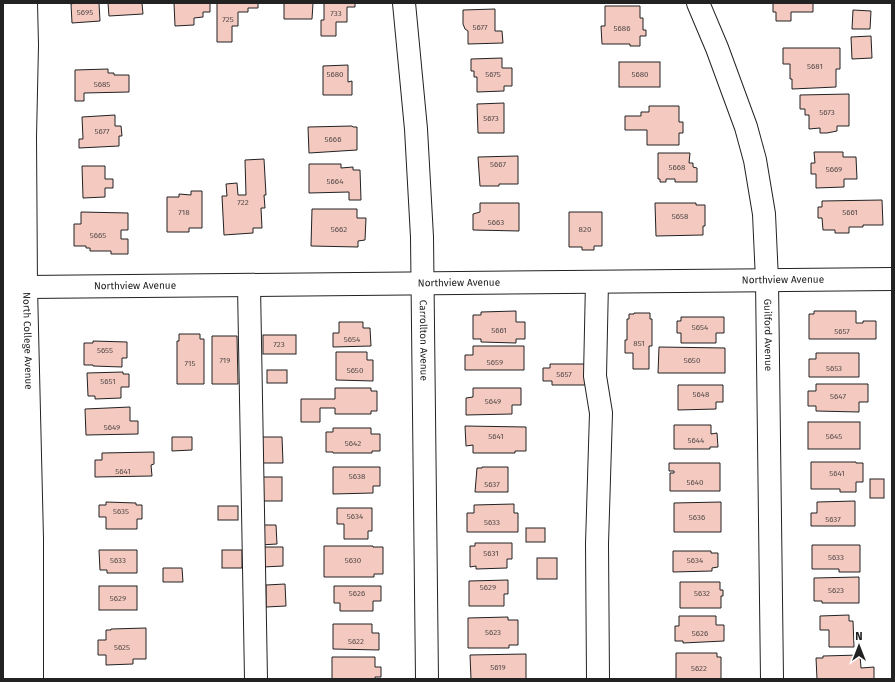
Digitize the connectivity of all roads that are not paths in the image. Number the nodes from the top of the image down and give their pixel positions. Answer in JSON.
{"nodes":[{"id":1,"x":10,"y":3,"type":"edge"},
{"id":2,"x":26,"y":3,"type":"edge"},
{"id":3,"x":404,"y":3,"type":"edge"},
{"id":4,"x":698,"y":3,"type":"edge"},
{"id":5,"x":892,"y":279,"type":"edge"},
{"id":6,"x":767,"y":280,"type":"junction"},
{"id":7,"x":597,"y":282,"type":"junction"},
{"id":8,"x":423,"y":284,"type":"junction"},
{"id":9,"x":249,"y":286,"type":"junction"},
{"id":10,"x":26,"y":287,"type":"junction"},
{"id":11,"x":3,"y":419,"type":"edge"},
{"id":12,"x":4,"y":530,"type":"edge"},
{"id":13,"x":4,"y":553,"type":"edge"},
{"id":14,"x":6,"y":679,"type":"edge"},
{"id":15,"x":18,"y":679,"type":"edge"},
{"id":16,"x":32,"y":679,"type":"edge"},
{"id":17,"x":256,"y":679,"type":"edge"},
{"id":18,"x":427,"y":679,"type":"edge"},
{"id":19,"x":598,"y":679,"type":"edge"},
{"id":20,"x":772,"y":679,"type":"edge"}],
"edges":[{"from":1,"to":15,"type":"street","name":"North College Avenue"},
{"from":2,"to":10,"type":"street","name":"North College Avenue"},
{"from":3,"to":8,"type":"street","name":"Carrollton Avenue"},
{"from":4,"to":6,"type":"street","name":"Guilford Avenue"},
{"from":5,"to":6,"type":"street","name":"Northview Avenue"},
{"from":6,"to":7,"type":"street","name":"Northview Avenue"},
{"from":6,"to":20,"type":"street","name":"Guilford Avenue"},
{"from":7,"to":8,"type":"street","name":"Northview Avenue"},
{"from":7,"to":19,"type":"street"},
{"from":8,"to":9,"type":"street","name":"Northview Avenue"},
{"from":8,"to":18,"type":"street","name":"Carrollton Avenue"},
{"from":9,"to":10,"type":"street","name":"Northview Avenue"},
{"from":9,"to":17,"type":"street"},
{"from":10,"to":16,"type":"street","name":"North College Avenue"},
{"from":11,"to":12,"type":"street"},
{"from":12,"to":13,"type":"street"},
{"from":13,"to":14,"type":"street"}]}
